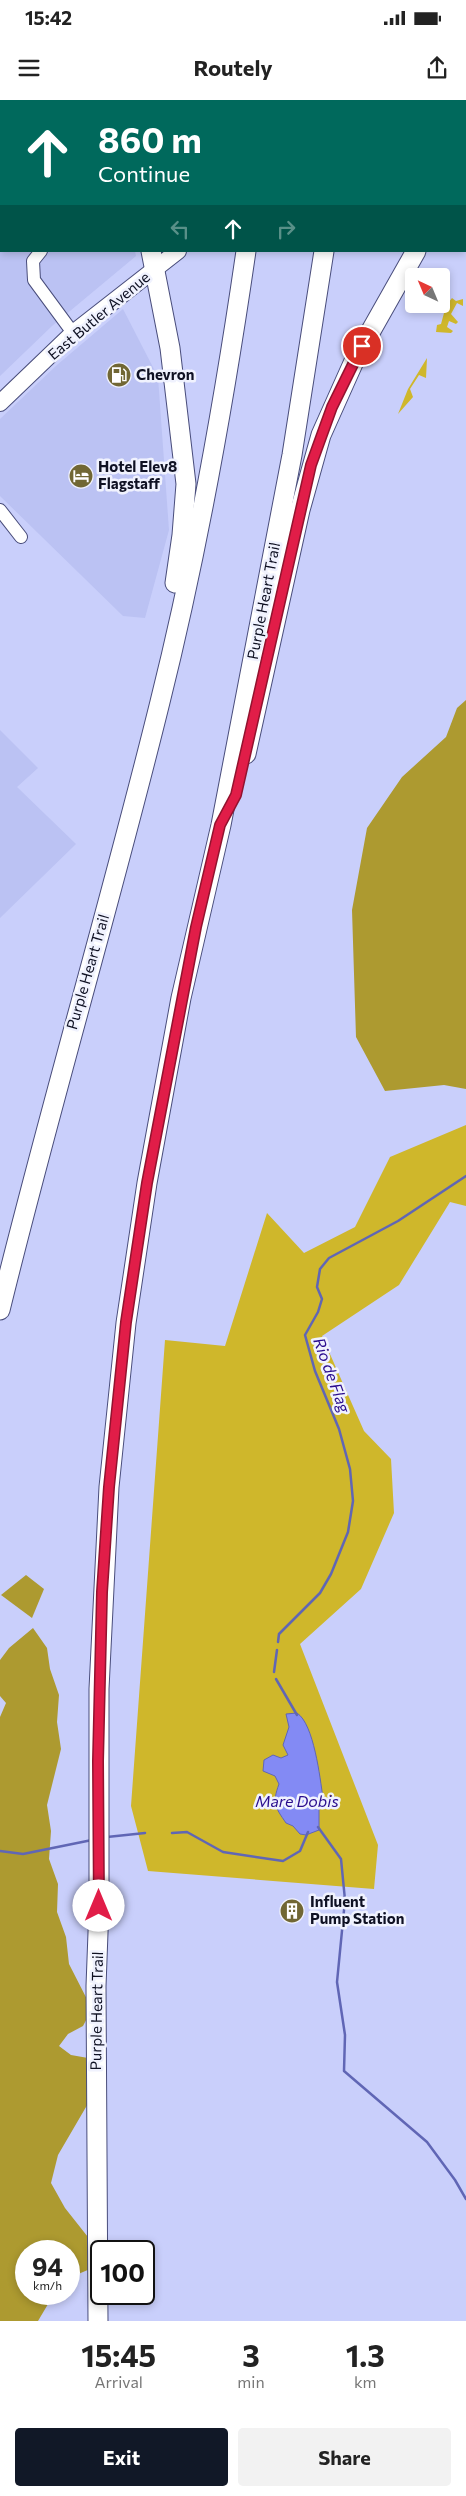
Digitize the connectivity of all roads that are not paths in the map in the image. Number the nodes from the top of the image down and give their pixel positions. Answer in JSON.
{"nodes":[{"id":1,"x":41,"y":252,"type":"edge"},
{"id":2,"x":151,"y":252,"type":"edge"},
{"id":3,"x":177,"y":252,"type":"edge"},
{"id":4,"x":246,"y":252,"type":"edge"},
{"id":5,"x":324,"y":252,"type":"edge"},
{"id":6,"x":415,"y":252,"type":"edge"},
{"id":7,"x":153,"y":271,"type":"junction"},
{"id":8,"x":73,"y":333,"type":"junction"},
{"id":9,"x":0,"y":403,"type":"edge"},
{"id":10,"x":0,"y":510,"type":"edge"},
{"id":11,"x":21,"y":537,"type":"dead end"},
{"id":12,"x":220,"y":825,"type":"junction"},
{"id":13,"x":105,"y":911,"type":"junction"},
{"id":14,"x":0,"y":1310,"type":"edge"},
{"id":15,"x":98,"y":2321,"type":"edge"}],
"edges":[{"from":1,"to":8,"type":"street"},
{"from":2,"to":7,"type":"highway"},
{"from":3,"to":7,"type":"main road","name":"East Butler Avenue"},
{"from":4,"to":13,"type":"highway","name":"Purple Heart Trail"},
{"from":5,"to":12,"type":"highway","name":"Purple Heart Trail"},
{"from":6,"to":12,"type":"highway"},
{"from":7,"to":8,"type":"main road","name":"East Butler Avenue"},
{"from":7,"to":13,"type":"highway"},
{"from":8,"to":9,"type":"main road","name":"East Butler Avenue"},
{"from":10,"to":11,"type":"street"},
{"from":12,"to":15,"type":"highway","name":"Purple Heart Trail"},
{"from":13,"to":14,"type":"highway","name":"Purple Heart Trail"}]}
